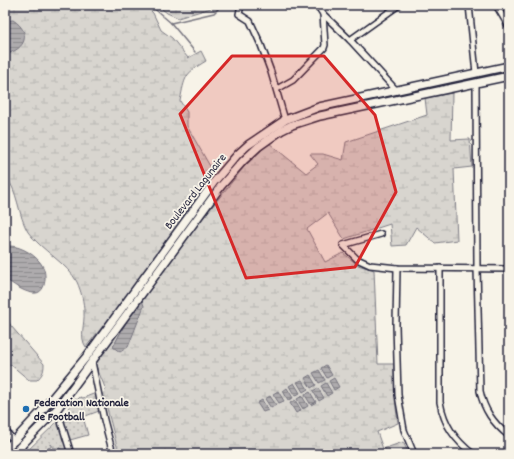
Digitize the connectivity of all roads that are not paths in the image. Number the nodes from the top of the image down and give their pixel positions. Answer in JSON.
{"nodes":[{"id":1,"x":241,"y":5,"type":"edge"},
{"id":2,"x":317,"y":5,"type":"edge"},
{"id":3,"x":399,"y":5,"type":"edge"},
{"id":4,"x":469,"y":5,"type":"edge"},
{"id":5,"x":496,"y":5,"type":"edge"},
{"id":6,"x":323,"y":14,"type":"junction"},
{"id":7,"x":509,"y":27,"type":"edge"},
{"id":8,"x":350,"y":40,"type":"junction"},
{"id":9,"x":509,"y":66,"type":"edge"},
{"id":10,"x":476,"y":73,"type":"junction"},
{"id":11,"x":509,"y":76,"type":"edge"},
{"id":12,"x":476,"y":83,"type":"junction"},
{"id":13,"x":277,"y":89,"type":"junction"},
{"id":14,"x":396,"y":90,"type":"junction"},
{"id":15,"x":285,"y":120,"type":"junction"},
{"id":16,"x":381,"y":234,"type":"dead end"},
{"id":17,"x":398,"y":268,"type":"junction"},
{"id":18,"x":440,"y":268,"type":"junction"},
{"id":19,"x":477,"y":268,"type":"junction"},
{"id":20,"x":509,"y":269,"type":"edge"},
{"id":21,"x":92,"y":362,"type":"junction"},
{"id":22,"x":57,"y":409,"type":"junction"},
{"id":23,"x":5,"y":430,"type":"edge"},
{"id":24,"x":509,"y":436,"type":"edge"},
{"id":25,"x":14,"y":441,"type":"junction"},
{"id":26,"x":21,"y":446,"type":"junction"},
{"id":27,"x":5,"y":449,"type":"edge"},
{"id":28,"x":13,"y":454,"type":"edge"},
{"id":29,"x":24,"y":454,"type":"edge"},
{"id":30,"x":71,"y":454,"type":"edge"},
{"id":31,"x":113,"y":454,"type":"edge"},
{"id":32,"x":414,"y":454,"type":"edge"},
{"id":33,"x":473,"y":454,"type":"edge"}],
"edges":[{"from":1,"to":13,"type":"street"},
{"from":2,"to":6,"type":"street"},
{"from":3,"to":8,"type":"street"},
{"from":4,"to":10,"type":"street"},
{"from":5,"to":7,"type":"street"},
{"from":6,"to":8,"type":"street"},
{"from":6,"to":13,"type":"street"},
{"from":8,"to":14,"type":"street"},
{"from":9,"to":10,"type":"main road","name":"Boulevard Lagunaire"},
{"from":10,"to":14,"type":"main road","name":"Boulevard Lagunaire"},
{"from":11,"to":12,"type":"main road","name":"Boulevard Lagunaire"},
{"from":12,"to":19,"type":"street"},
{"from":12,"to":21,"type":"main road","name":"Boulevard Lagunaire"},
{"from":13,"to":15,"type":"street"},
{"from":14,"to":15,"type":"main road","name":"Boulevard Lagunaire"},
{"from":15,"to":25,"type":"main road","name":"Boulevard Lagunaire"},
{"from":16,"to":17,"type":"street"},
{"from":17,"to":18,"type":"street"},
{"from":17,"to":32,"type":"street"},
{"from":18,"to":19,"type":"street"},
{"from":18,"to":33,"type":"street"},
{"from":19,"to":20,"type":"street"},
{"from":19,"to":24,"type":"street"},
{"from":21,"to":22,"type":"main road","name":"Boulevard Lagunaire"},
{"from":21,"to":31,"type":"street"},
{"from":22,"to":26,"type":"main road","name":"Boulevard Lagunaire"},
{"from":22,"to":30,"type":"street"},
{"from":23,"to":25,"type":"street"},
{"from":25,"to":27,"type":"main road","name":"Boulevard Lagunaire"},
{"from":26,"to":28,"type":"main road","name":"Boulevard Lagunaire"},
{"from":26,"to":29,"type":"street"}]}
